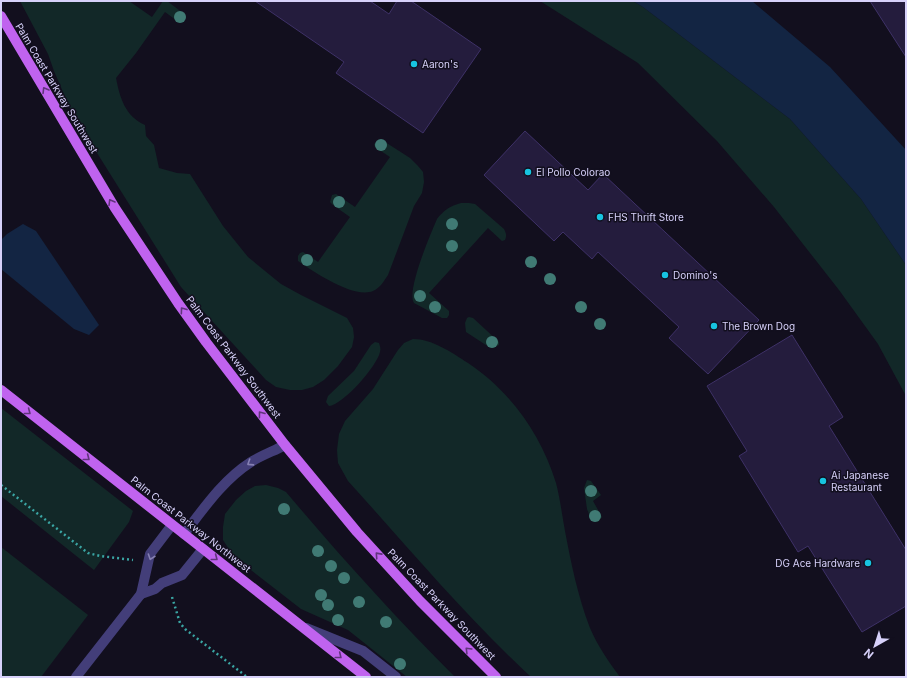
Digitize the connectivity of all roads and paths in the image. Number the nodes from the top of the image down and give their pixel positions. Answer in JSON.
{"nodes":[{"id":1,"x":1,"y":16,"type":"edge"},
{"id":2,"x":1,"y":390,"type":"edge"},
{"id":3,"x":285,"y":445,"type":"junction"},
{"id":4,"x":1,"y":485,"type":"edge"},
{"id":5,"x":172,"y":525,"type":"junction"},
{"id":6,"x":184,"y":534,"type":"junction"},
{"id":7,"x":203,"y":549,"type":"junction"},
{"id":8,"x":134,"y":560,"type":"dead end"},
{"id":9,"x":170,"y":591,"type":"dead end"},
{"id":10,"x":141,"y":594,"type":"junction"},
{"id":11,"x":304,"y":628,"type":"junction"},
{"id":12,"x":76,"y":677,"type":"edge"},
{"id":13,"x":247,"y":677,"type":"edge"},
{"id":14,"x":366,"y":677,"type":"edge"},
{"id":15,"x":396,"y":677,"type":"edge"},
{"id":16,"x":496,"y":677,"type":"edge"}],
"edges":[{"from":3,"to":1,"type":"main road","name":"Palm Coast Parkway Southwest","one_way":true},
{"from":2,"to":5,"type":"main road","name":"Palm Coast Parkway Northwest","one_way":true},
{"from":3,"to":6,"type":"street","one_way":true},
{"from":16,"to":3,"type":"main road","name":"Palm Coast Parkway Southwest","one_way":true},
{"from":4,"to":8,"type":"path"},
{"from":5,"to":6,"type":"main road","name":"Palm Coast Parkway Northwest"},
{"from":5,"to":10,"type":"street","one_way":true},
{"from":6,"to":7,"type":"main road","name":"Palm Coast Parkway Northwest"},
{"from":7,"to":10,"type":"street"},
{"from":7,"to":11,"type":"main road","name":"Palm Coast Parkway Northwest","one_way":true},
{"from":9,"to":13,"type":"path"},
{"from":10,"to":12,"type":"street"},
{"from":11,"to":14,"type":"main road","name":"Palm Coast Parkway Northwest","one_way":true},
{"from":11,"to":15,"type":"street"}]}
